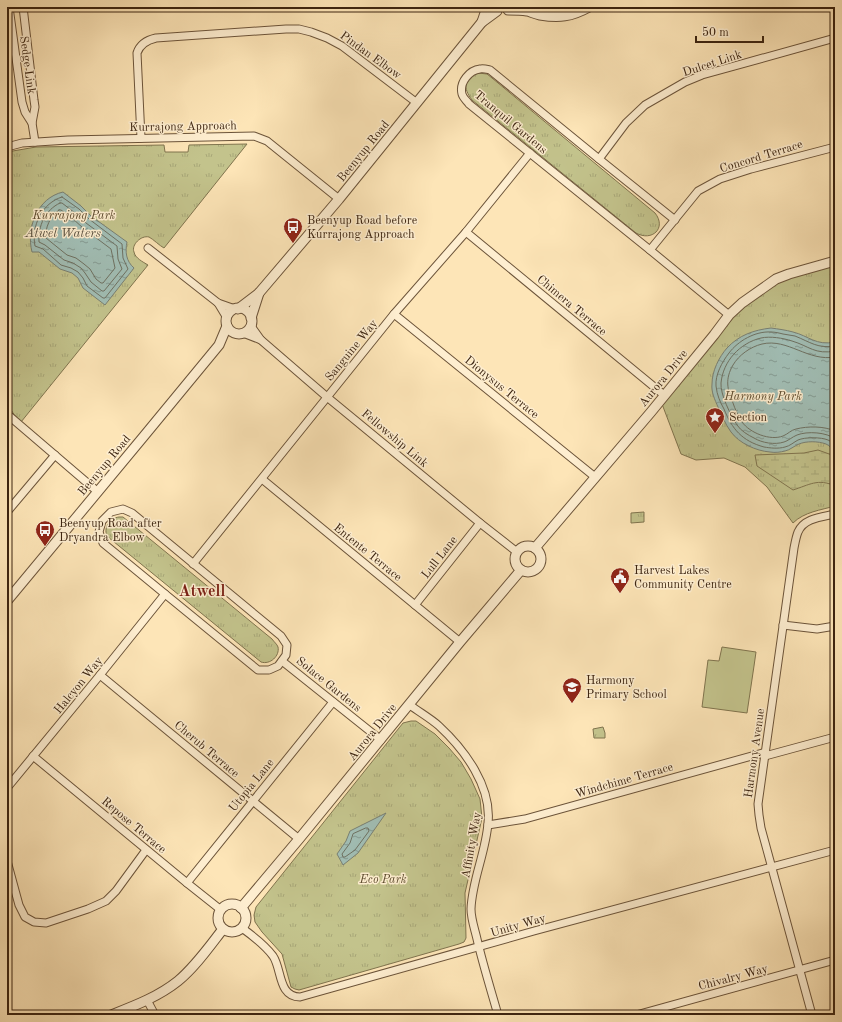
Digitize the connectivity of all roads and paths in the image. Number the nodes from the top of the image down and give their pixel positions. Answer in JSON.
{"nodes":[{"id":1,"x":9,"y":7,"type":"edge"},
{"id":2,"x":23,"y":7,"type":"edge"},
{"id":3,"x":487,"y":7,"type":"edge"},
{"id":4,"x":589,"y":7,"type":"edge"},
{"id":5,"x":509,"y":8,"type":"edge"},
{"id":6,"x":494,"y":9,"type":"edge"},
{"id":7,"x":525,"y":9,"type":"edge"},
{"id":8,"x":482,"y":22,"type":"junction"},
{"id":9,"x":835,"y":38,"type":"edge"},
{"id":10,"x":417,"y":103,"type":"junction"},
{"id":11,"x":32,"y":123,"type":"junction"},
{"id":12,"x":141,"y":138,"type":"junction"},
{"id":13,"x":35,"y":142,"type":"junction"},
{"id":14,"x":7,"y":147,"type":"edge"},
{"id":15,"x":835,"y":147,"type":"edge"},
{"id":16,"x":530,"y":153,"type":"junction"},
{"id":17,"x":599,"y":159,"type":"junction"},
{"id":18,"x":339,"y":199,"type":"junction"},
{"id":19,"x":675,"y":220,"type":"junction"},
{"id":20,"x":466,"y":232,"type":"junction"},
{"id":21,"x":148,"y":248,"type":"dead end"},
{"id":22,"x":650,"y":250,"type":"junction"},
{"id":23,"x":835,"y":261,"type":"edge"},
{"id":24,"x":259,"y":293,"type":"junction"},
{"id":25,"x":218,"y":303,"type":"junction"},
{"id":26,"x":237,"y":309,"type":"junction"},
{"id":27,"x":394,"y":314,"type":"junction"},
{"id":28,"x":729,"y":316,"type":"junction"},
{"id":29,"x":227,"y":322,"type":"junction"},
{"id":30,"x":251,"y":322,"type":"junction"},
{"id":31,"x":240,"y":334,"type":"junction"},
{"id":32,"x":261,"y":340,"type":"junction"},
{"id":33,"x":219,"y":344,"type":"junction"},
{"id":34,"x":664,"y":395,"type":"junction"},
{"id":35,"x":327,"y":397,"type":"junction"},
{"id":36,"x":7,"y":411,"type":"edge"},
{"id":37,"x":55,"y":454,"type":"junction"},
{"id":38,"x":595,"y":477,"type":"junction"},
{"id":39,"x":262,"y":479,"type":"junction"},
{"id":40,"x":98,"y":492,"type":"junction"},
{"id":41,"x":7,"y":512,"type":"edge"},
{"id":42,"x":835,"y":514,"type":"edge"},
{"id":43,"x":480,"y":523,"type":"junction"},
{"id":44,"x":535,"y":548,"type":"junction"},
{"id":45,"x":517,"y":552,"type":"junction"},
{"id":46,"x":193,"y":564,"type":"junction"},
{"id":47,"x":521,"y":570,"type":"junction"},
{"id":48,"x":165,"y":594,"type":"junction"},
{"id":49,"x":8,"y":597,"type":"edge"},
{"id":50,"x":415,"y":605,"type":"junction"},
{"id":51,"x":783,"y":625,"type":"junction"},
{"id":52,"x":835,"y":626,"type":"edge"},
{"id":53,"x":460,"y":642,"type":"junction"},
{"id":54,"x":282,"y":660,"type":"junction"},
{"id":55,"x":100,"y":675,"type":"junction"},
{"id":56,"x":333,"y":702,"type":"junction"},
{"id":57,"x":410,"y":705,"type":"junction"},
{"id":58,"x":835,"y":737,"type":"edge"},
{"id":59,"x":381,"y":740,"type":"junction"},
{"id":60,"x":766,"y":754,"type":"junction"},
{"id":61,"x":33,"y":756,"type":"junction"},
{"id":62,"x":7,"y":788,"type":"edge"},
{"id":63,"x":252,"y":801,"type":"junction"},
{"id":64,"x":488,"y":826,"type":"junction"},
{"id":65,"x":299,"y":840,"type":"junction"},
{"id":66,"x":146,"y":850,"type":"junction"},
{"id":67,"x":835,"y":850,"type":"edge"},
{"id":68,"x":7,"y":861,"type":"edge"},
{"id":69,"x":772,"y":868,"type":"junction"},
{"id":70,"x":187,"y":883,"type":"junction"},
{"id":71,"x":241,"y":908,"type":"junction"},
{"id":72,"x":221,"y":910,"type":"junction"},
{"id":73,"x":242,"y":928,"type":"junction"},
{"id":74,"x":223,"y":929,"type":"junction"},
{"id":75,"x":479,"y":947,"type":"junction"},
{"id":76,"x":835,"y":960,"type":"edge"},
{"id":77,"x":800,"y":970,"type":"junction"},
{"id":78,"x":147,"y":1000,"type":"junction"},
{"id":79,"x":111,"y":1015,"type":"edge"},
{"id":80,"x":155,"y":1015,"type":"edge"},
{"id":81,"x":498,"y":1015,"type":"edge"},
{"id":82,"x":636,"y":1015,"type":"edge"},
{"id":83,"x":812,"y":1015,"type":"edge"}],
"edges":[{"from":1,"to":11,"type":"street","name":"Sedge Link"},
{"from":2,"to":11,"type":"street","name":"Sedge Link"},
{"from":3,"to":8,"type":"street","name":"Beenyup Road"},
{"from":4,"to":7,"type":"street"},
{"from":5,"to":6,"type":"street"},
{"from":5,"to":7,"type":"street"},
{"from":6,"to":8,"type":"street","name":"Beenyup Road"},
{"from":8,"to":10,"type":"street","name":"Beenyup Road"},
{"from":9,"to":17,"type":"street","name":"Dulcet Link"},
{"from":10,"to":12,"type":"street","name":"Pindan Elbow"},
{"from":10,"to":18,"type":"street","name":"Beenyup Road"},
{"from":11,"to":13,"type":"street","name":"Sedge Link"},
{"from":12,"to":13,"type":"street","name":"Kurrajong Approach"},
{"from":12,"to":18,"type":"street","name":"Kurrajong Approach"},
{"from":13,"to":14,"type":"street","name":"Kurrajong Approach"},
{"from":15,"to":19,"type":"street","name":"Concord Terrace"},
{"from":16,"to":17,"type":"street","name":"Tranquil Gardens"},
{"from":16,"to":20,"type":"street","name":"Sanguine Way"},
{"from":16,"to":22,"type":"street","name":"Tranquil Gardens"},
{"from":17,"to":19,"type":"street","name":"Tranquil Gardens"},
{"from":18,"to":24,"type":"street","name":"Beenyup Road"},
{"from":19,"to":22,"type":"street","name":"Concord Terrace"},
{"from":20,"to":27,"type":"street","name":"Sanguine Way"},
{"from":20,"to":34,"type":"street","name":"Chimera Terrace"},
{"from":21,"to":25,"type":"street"},
{"from":22,"to":28,"type":"street","name":"Tranquil Gardens"},
{"from":23,"to":28,"type":"street","name":"Aurora Drive"},
{"from":24,"to":26,"type":"street","name":"Beenyup Road"},
{"from":24,"to":30,"type":"street","name":"Beenyup Road"},
{"from":25,"to":26,"type":"street"},
{"from":25,"to":29,"type":"street"},
{"from":26,"to":29,"type":"street","name":"Beenyup Road"},
{"from":26,"to":30,"type":"street"},
{"from":27,"to":35,"type":"street","name":"Sanguine Way"},
{"from":27,"to":38,"type":"street","name":"Dionysus Terrace"},
{"from":28,"to":34,"type":"street","name":"Aurora Drive"},
{"from":29,"to":31,"type":"street"},
{"from":29,"to":33,"type":"street","name":"Beenyup Road"},
{"from":30,"to":31,"type":"street","name":"Beenyup Road"},
{"from":30,"to":32,"type":"street","name":"Fellowship Link"},
{"from":31,"to":32,"type":"street","name":"Fellowship Link"},
{"from":31,"to":33,"type":"street","name":"Beenyup Road"},
{"from":32,"to":35,"type":"street","name":"Fellowship Link"},
{"from":33,"to":40,"type":"street","name":"Beenyup Road"},
{"from":34,"to":38,"type":"street","name":"Aurora Drive"},
{"from":35,"to":39,"type":"street","name":"Sanguine Way"},
{"from":35,"to":43,"type":"street","name":"Fellowship Link"},
{"from":36,"to":37,"type":"street"},
{"from":37,"to":40,"type":"street"},
{"from":37,"to":41,"type":"street"},
{"from":38,"to":44,"type":"street","name":"Aurora Drive"},
{"from":39,"to":46,"type":"street","name":"Sanguine Way"},
{"from":39,"to":50,"type":"street","name":"Entente Terrace"},
{"from":40,"to":49,"type":"street","name":"Beenyup Road"},
{"from":42,"to":51,"type":"street","name":"Harmony Avenue"},
{"from":43,"to":45,"type":"street","name":"Fellowship Link"},
{"from":43,"to":50,"type":"street","name":"Lull Lane"},
{"from":44,"to":45,"type":"street"},
{"from":44,"to":47,"type":"street"},
{"from":45,"to":47,"type":"street"},
{"from":46,"to":48,"type":"street","name":"Solace Gardens"},
{"from":46,"to":54,"type":"street","name":"Solace Gardens"},
{"from":47,"to":53,"type":"street","name":"Aurora Drive"},
{"from":48,"to":54,"type":"street","name":"Solace Gardens"},
{"from":48,"to":55,"type":"street","name":"Halcyon Way"},
{"from":50,"to":53,"type":"street","name":"Entente Terrace"},
{"from":51,"to":52,"type":"street"},
{"from":51,"to":60,"type":"street","name":"Harmony Avenue"},
{"from":53,"to":57,"type":"street","name":"Aurora Drive"},
{"from":54,"to":56,"type":"street","name":"Solace Gardens"},
{"from":55,"to":61,"type":"street","name":"Halcyon Way"},
{"from":55,"to":63,"type":"street","name":"Cherub Terrace"},
{"from":56,"to":59,"type":"street","name":"Solace Gardens"},
{"from":56,"to":63,"type":"street","name":"Utopia Lane"},
{"from":57,"to":59,"type":"street","name":"Aurora Drive"},
{"from":57,"to":64,"type":"street","name":"Affinity Way"},
{"from":58,"to":60,"type":"street","name":"Windchime Terrace"},
{"from":59,"to":65,"type":"street","name":"Aurora Drive"},
{"from":60,"to":64,"type":"street","name":"Windchime Terrace"},
{"from":60,"to":69,"type":"street","name":"Harmony Avenue"},
{"from":61,"to":62,"type":"street","name":"Halcyon Way"},
{"from":61,"to":66,"type":"street","name":"Repose Terrace"},
{"from":63,"to":65,"type":"street","name":"Cherub Terrace"},
{"from":63,"to":70,"type":"street","name":"Utopia Lane"},
{"from":64,"to":75,"type":"street","name":"Affinity Way"},
{"from":65,"to":71,"type":"street","name":"Aurora Drive"},
{"from":66,"to":68,"type":"street"},
{"from":66,"to":70,"type":"street","name":"Repose Terrace"},
{"from":67,"to":69,"type":"street","name":"Unity Way"},
{"from":69,"to":75,"type":"street","name":"Unity Way"},
{"from":69,"to":77,"type":"street","name":"Harmony Avenue"},
{"from":70,"to":72,"type":"street","name":"Repose Terrace"},
{"from":71,"to":72,"type":"street"},
{"from":71,"to":73,"type":"street"},
{"from":72,"to":74,"type":"street"},
{"from":73,"to":74,"type":"street"},
{"from":73,"to":75,"type":"street","name":"Unity Way"},
{"from":74,"to":78,"type":"street"},
{"from":75,"to":81,"type":"street","name":"Affinity Way"},
{"from":76,"to":77,"type":"street","name":"Chivalry Way"},
{"from":77,"to":82,"type":"street","name":"Chivalry Way"},
{"from":77,"to":83,"type":"street","name":"Harmony Avenue"},
{"from":78,"to":79,"type":"street"},
{"from":78,"to":80,"type":"street"}]}
